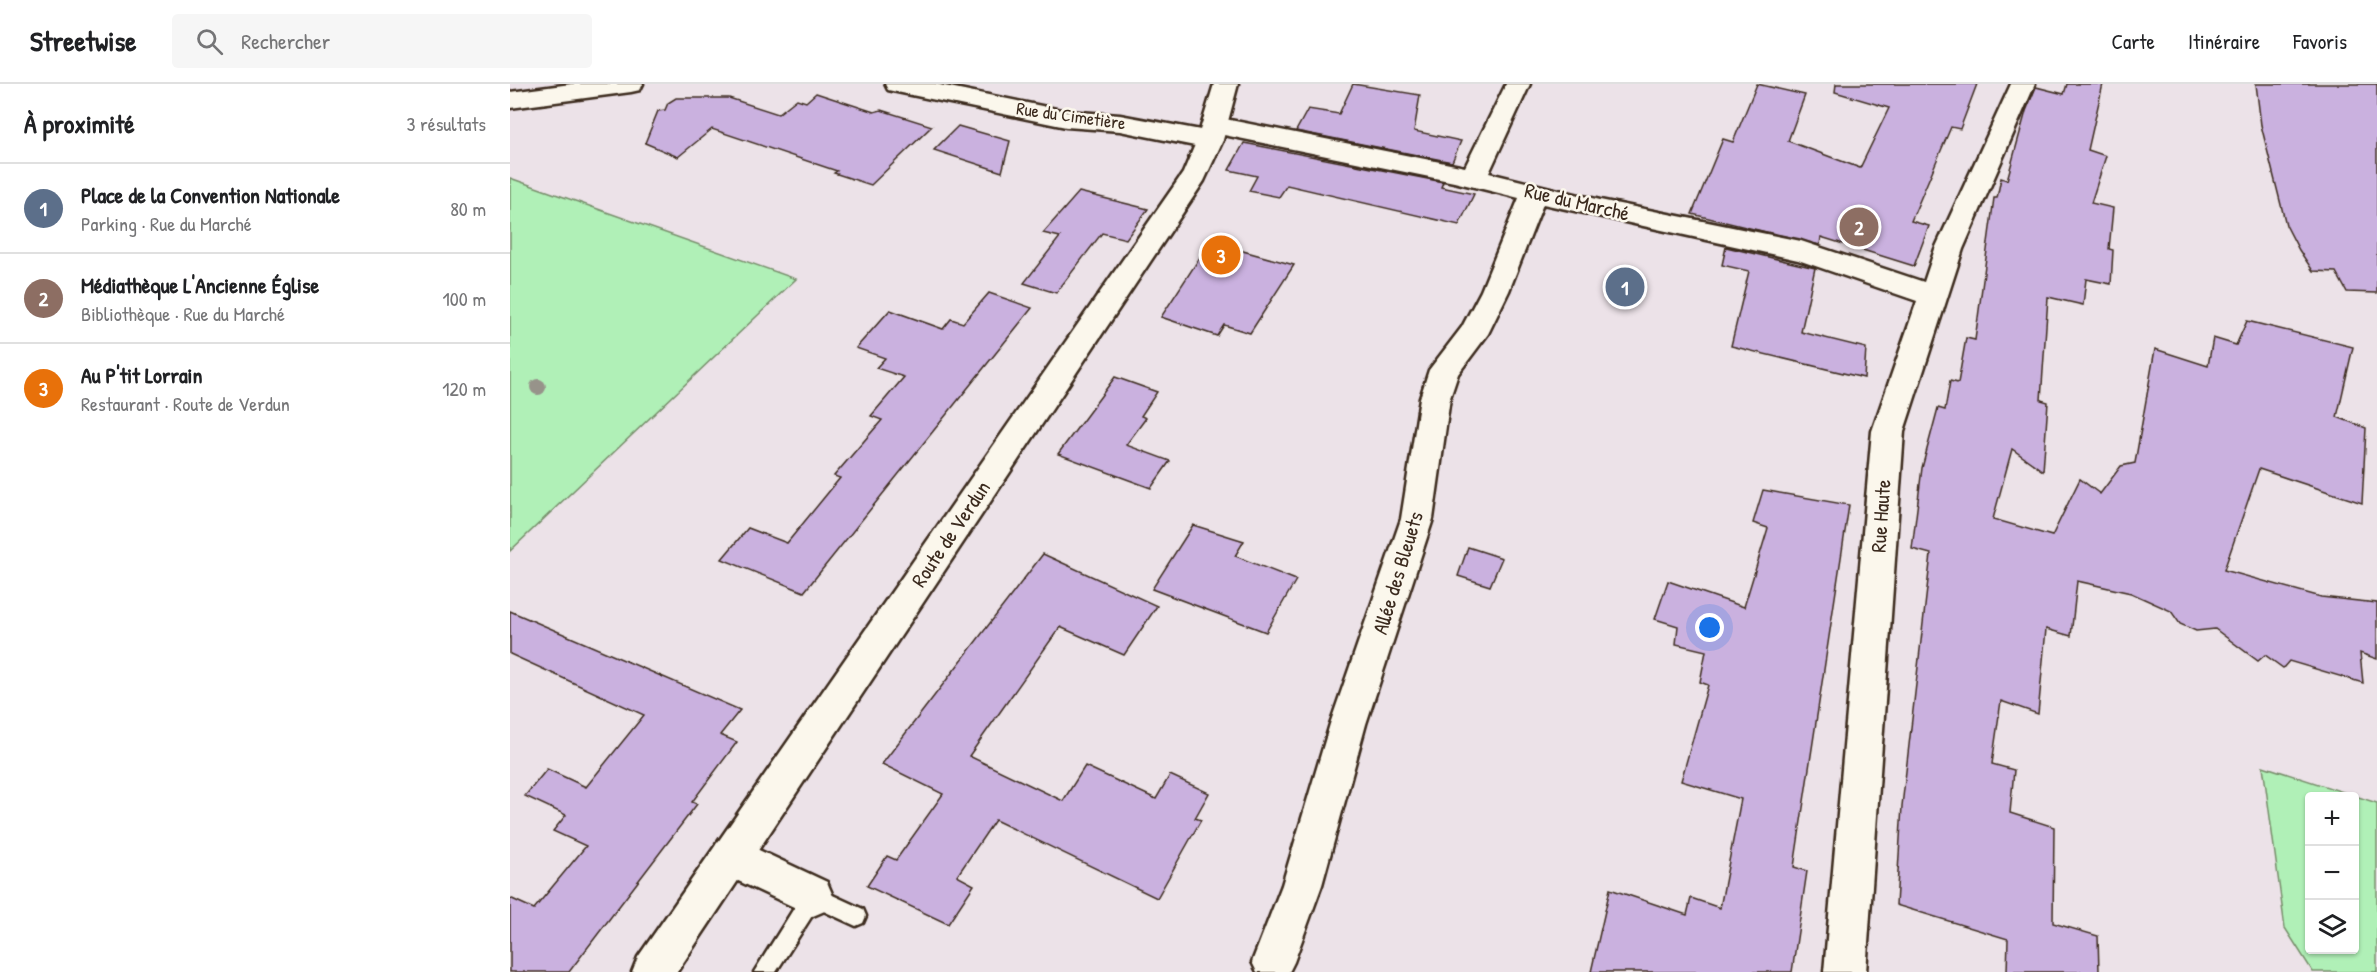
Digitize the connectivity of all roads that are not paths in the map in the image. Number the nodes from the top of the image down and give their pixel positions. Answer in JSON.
{"nodes":[{"id":1,"x":631,"y":84,"type":"edge"},
{"id":2,"x":897,"y":84,"type":"edge"},
{"id":3,"x":1226,"y":84,"type":"edge"},
{"id":4,"x":1518,"y":84,"type":"edge"},
{"id":5,"x":2023,"y":84,"type":"edge"},
{"id":6,"x":510,"y":100,"type":"edge"},
{"id":7,"x":1213,"y":133,"type":"junction"},
{"id":8,"x":1473,"y":178,"type":"junction"},
{"id":9,"x":1534,"y":192,"type":"junction"},
{"id":10,"x":1934,"y":296,"type":"junction"},
{"id":11,"x":731,"y":857,"type":"junction"},
{"id":12,"x":813,"y":896,"type":"junction"},
{"id":13,"x":856,"y":916,"type":"dead end"},
{"id":14,"x":1271,"y":967,"type":"edge"},
{"id":15,"x":653,"y":972,"type":"edge"},
{"id":16,"x":764,"y":972,"type":"edge"},
{"id":17,"x":1845,"y":972,"type":"edge"}],
"edges":[{"from":1,"to":6,"type":"street"},
{"from":2,"to":7,"type":"street","name":"Rue du Cimetière"},
{"from":3,"to":7,"type":"street","name":"Route de Verdun"},
{"from":4,"to":8,"type":"street"},
{"from":5,"to":10,"type":"street","name":"Rue Haute"},
{"from":7,"to":8,"type":"street","name":"Rue du Marché"},
{"from":7,"to":11,"type":"street","name":"Route de Verdun"},
{"from":8,"to":9,"type":"street","name":"Rue du Marché"},
{"from":9,"to":10,"type":"street","name":"Rue du Marché"},
{"from":9,"to":14,"type":"street","name":"Allée des Bleuets"},
{"from":10,"to":17,"type":"street","name":"Rue Haute"},
{"from":11,"to":12,"type":"street"},
{"from":11,"to":15,"type":"street","name":"Route de Verdun"},
{"from":12,"to":13,"type":"lane"},
{"from":12,"to":16,"type":"lane"}]}
